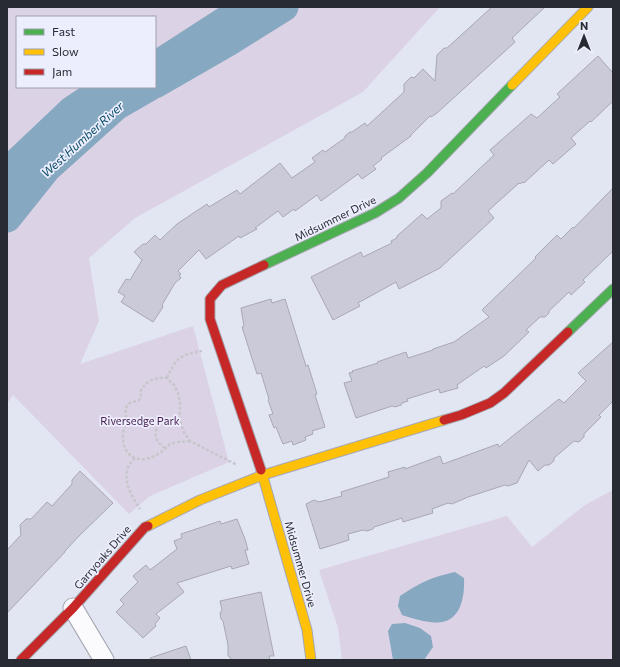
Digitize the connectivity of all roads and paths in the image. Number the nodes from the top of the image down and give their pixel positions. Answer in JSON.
{"nodes":[{"id":1,"x":588,"y":7,"type":"edge"},
{"id":2,"x":613,"y":289,"type":"edge"},
{"id":3,"x":220,"y":348,"type":"junction"},
{"id":4,"x":167,"y":378,"type":"junction"},
{"id":5,"x":180,"y":420,"type":"junction"},
{"id":6,"x":190,"y":441,"type":"junction"},
{"id":7,"x":165,"y":448,"type":"junction"},
{"id":8,"x":135,"y":458,"type":"junction"},
{"id":9,"x":239,"y":466,"type":"dead end"},
{"id":10,"x":263,"y":476,"type":"junction"},
{"id":11,"x":145,"y":527,"type":"junction"},
{"id":12,"x":73,"y":608,"type":"junction"},
{"id":13,"x":21,"y":660,"type":"edge"},
{"id":14,"x":104,"y":660,"type":"edge"},
{"id":15,"x":311,"y":660,"type":"edge"}],
"edges":[{"from":1,"to":3,"type":"street","name":"Midsummer Drive"},
{"from":2,"to":10,"type":"street"},
{"from":3,"to":4,"type":"path"},
{"from":3,"to":10,"type":"street","name":"Midsummer Drive"},
{"from":4,"to":5,"type":"path"},
{"from":4,"to":8,"type":"path"},
{"from":5,"to":6,"type":"path"},
{"from":5,"to":7,"type":"path"},
{"from":6,"to":7,"type":"path"},
{"from":6,"to":9,"type":"path"},
{"from":7,"to":8,"type":"path"},
{"from":8,"to":11,"type":"path"},
{"from":10,"to":11,"type":"street","name":"Garryoaks Drive"},
{"from":10,"to":15,"type":"street","name":"Midsummer Drive"},
{"from":11,"to":12,"type":"street","name":"Garryoaks Drive"},
{"from":12,"to":13,"type":"street","name":"Garryoaks Drive"},
{"from":12,"to":14,"type":"street"}]}
